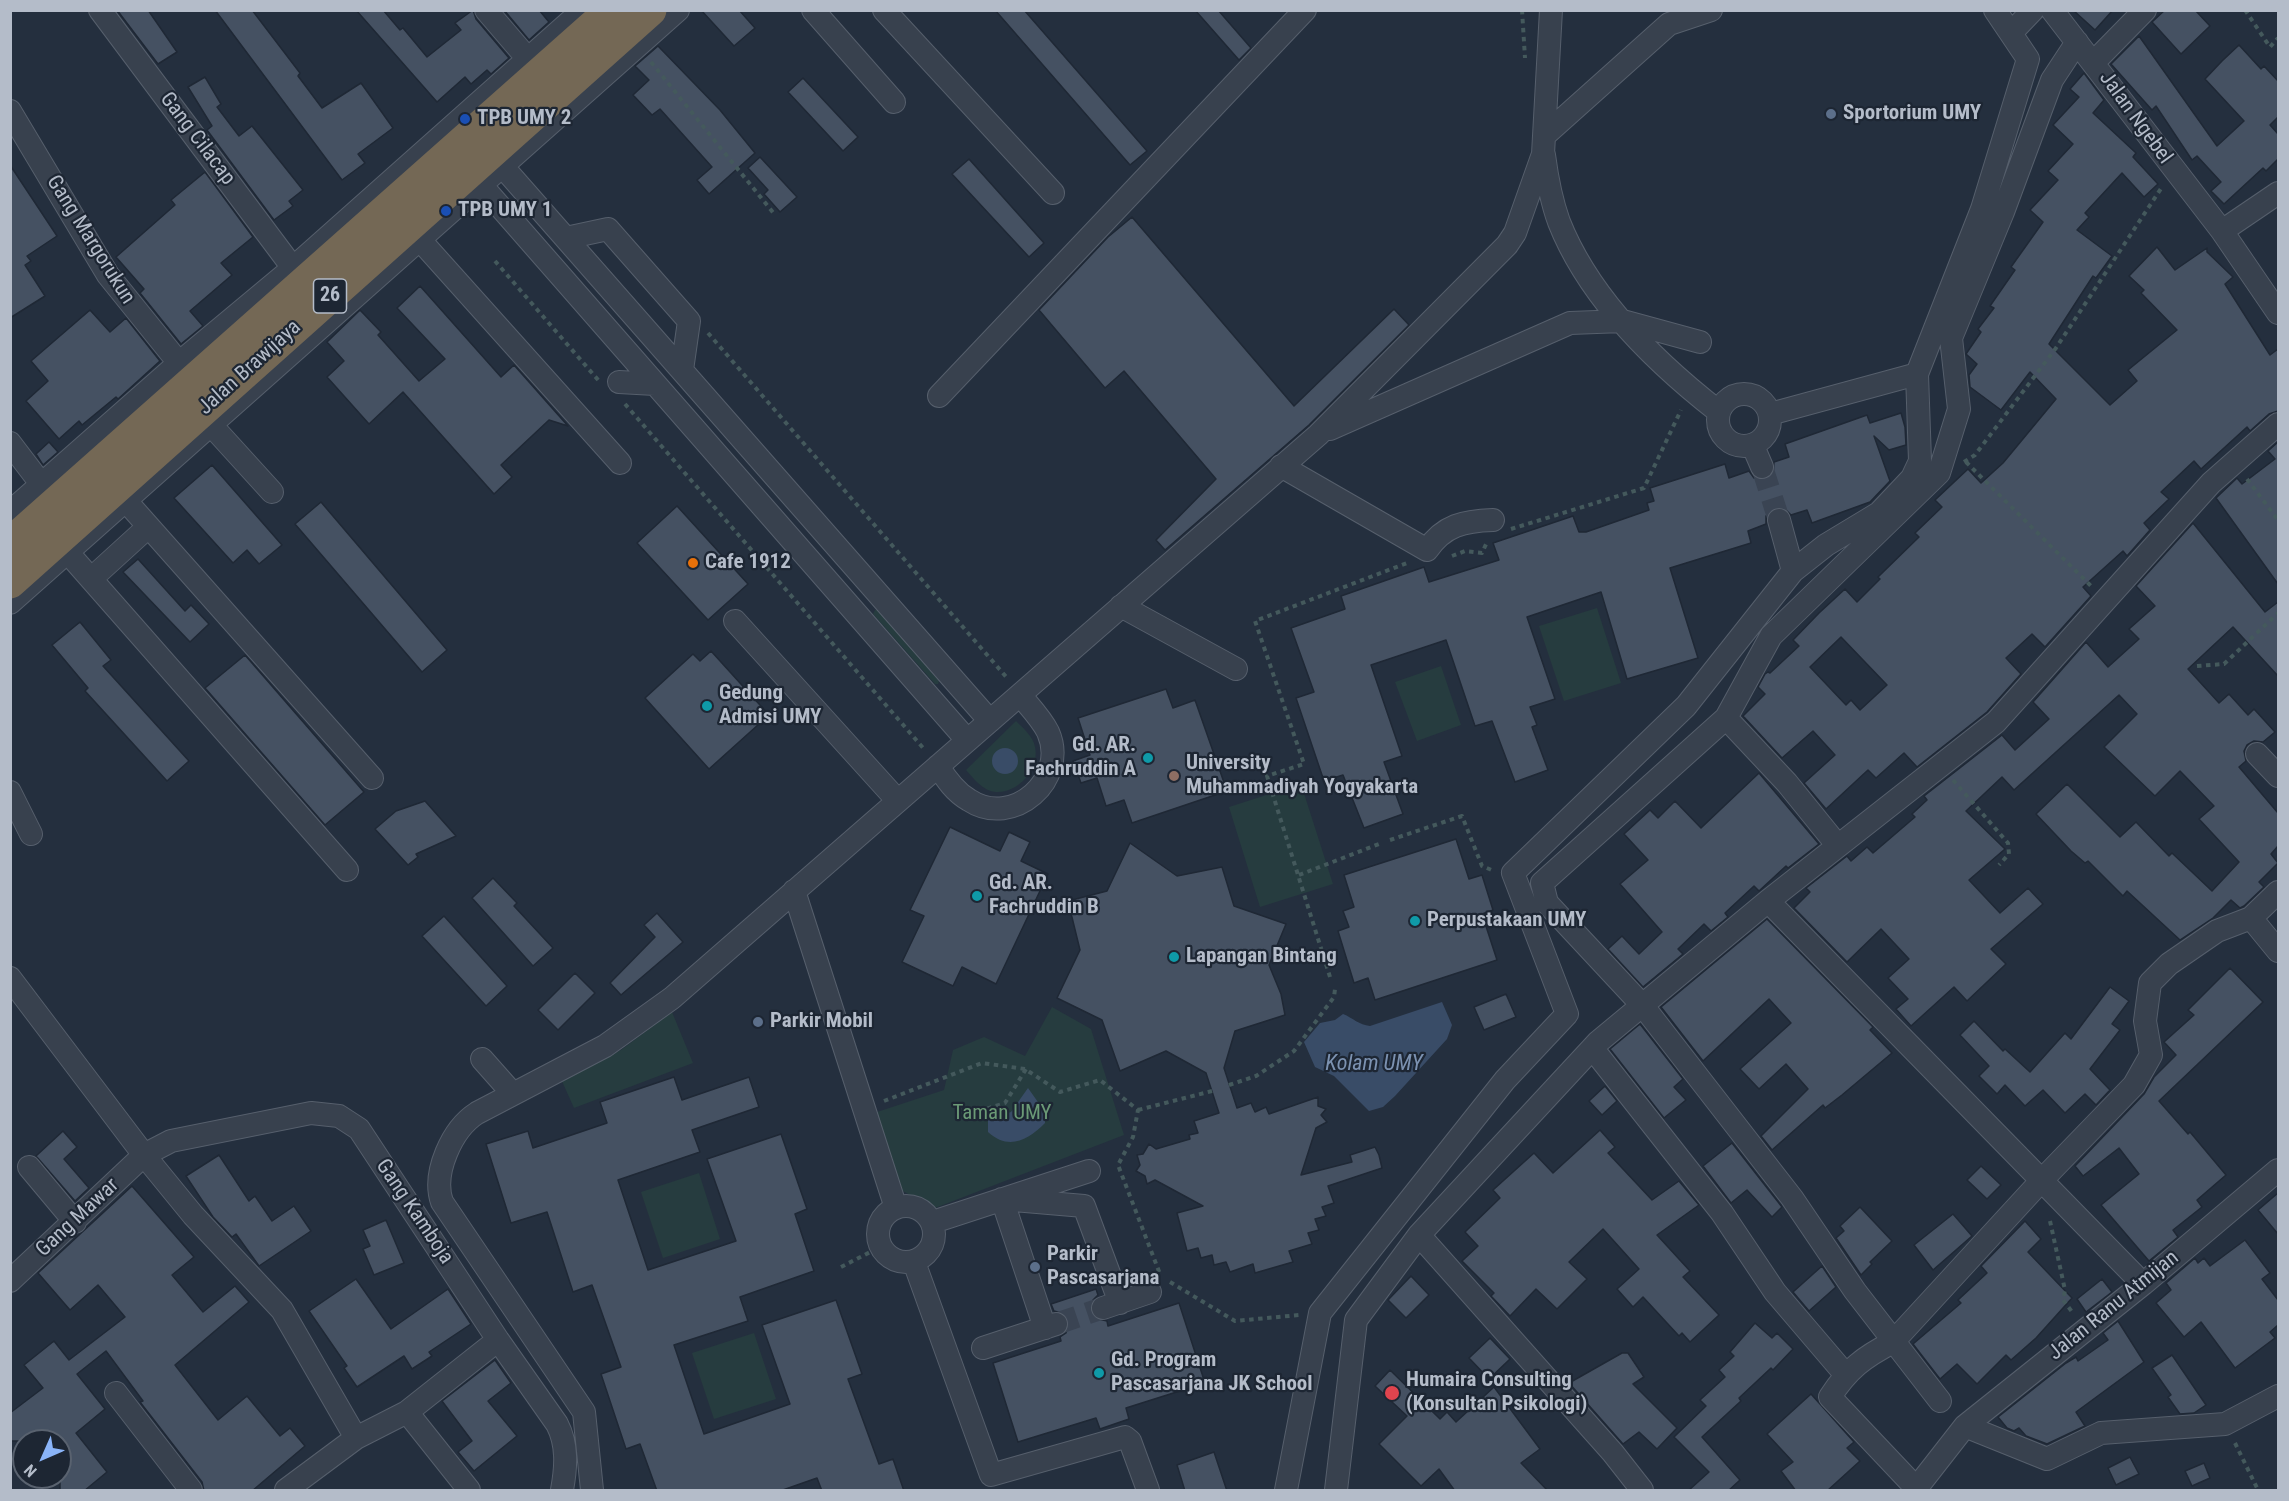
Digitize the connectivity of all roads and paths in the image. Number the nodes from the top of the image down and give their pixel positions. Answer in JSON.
{"nodes":[{"id":1,"x":100,"y":10,"type":"edge"},
{"id":2,"x":486,"y":10,"type":"edge"},
{"id":3,"x":583,"y":10,"type":"edge"},
{"id":4,"x":612,"y":10,"type":"edge"},
{"id":5,"x":650,"y":10,"type":"edge"},
{"id":6,"x":678,"y":10,"type":"edge"},
{"id":7,"x":813,"y":10,"type":"edge"},
{"id":8,"x":884,"y":10,"type":"edge"},
{"id":9,"x":1305,"y":10,"type":"edge"},
{"id":10,"x":1522,"y":10,"type":"edge"},
{"id":11,"x":1551,"y":10,"type":"edge"},
{"id":12,"x":1712,"y":10,"type":"edge"},
{"id":13,"x":1995,"y":10,"type":"edge"},
{"id":14,"x":2033,"y":10,"type":"edge"},
{"id":15,"x":2052,"y":10,"type":"edge"},
{"id":16,"x":2145,"y":10,"type":"edge"},
{"id":17,"x":2245,"y":10,"type":"edge"},
{"id":18,"x":2011,"y":33,"type":"junction"},
{"id":19,"x":2278,"y":38,"type":"edge"},
{"id":20,"x":2077,"y":42,"type":"junction"},
{"id":21,"x":638,"y":45,"type":"junction"},
{"id":22,"x":528,"y":59,"type":"junction"},
{"id":23,"x":2094,"y":62,"type":"junction"},
{"id":24,"x":1525,"y":64,"type":"dead end"},
{"id":25,"x":894,"y":102,"type":"dead end"},
{"id":26,"x":10,"y":111,"type":"edge"},
{"id":27,"x":1544,"y":144,"type":"junction"},
{"id":28,"x":503,"y":167,"type":"junction"},
{"id":29,"x":2173,"y":170,"type":"junction"},
{"id":30,"x":482,"y":186,"type":"junction"},
{"id":31,"x":1053,"y":193,"type":"dead end"},
{"id":32,"x":2278,"y":193,"type":"edge"},
{"id":33,"x":775,"y":215,"type":"dead end"},
{"id":34,"x":2222,"y":231,"type":"junction"},
{"id":35,"x":566,"y":238,"type":"junction"},
{"id":36,"x":420,"y":240,"type":"junction"},
{"id":37,"x":495,"y":261,"type":"dead end"},
{"id":38,"x":293,"y":268,"type":"junction"},
{"id":39,"x":2278,"y":313,"type":"edge"},
{"id":40,"x":1623,"y":321,"type":"junction"},
{"id":41,"x":705,"y":329,"type":"dead end"},
{"id":42,"x":1700,"y":342,"type":"dead end"},
{"id":43,"x":179,"y":363,"type":"junction"},
{"id":44,"x":682,"y":370,"type":"junction"},
{"id":45,"x":1917,"y":374,"type":"junction"},
{"id":46,"x":655,"y":384,"type":"junction"},
{"id":47,"x":614,"y":389,"type":"junction"},
{"id":48,"x":1690,"y":390,"type":"junction"},
{"id":49,"x":702,"y":394,"type":"junction"},
{"id":50,"x":939,"y":396,"type":"dead end"},
{"id":51,"x":1719,"y":412,"type":"junction"},
{"id":52,"x":680,"y":413,"type":"junction"},
{"id":53,"x":1770,"y":414,"type":"junction"},
{"id":54,"x":2278,"y":424,"type":"edge"},
{"id":55,"x":212,"y":426,"type":"junction"},
{"id":56,"x":1318,"y":435,"type":"junction"},
{"id":57,"x":10,"y":443,"type":"edge"},
{"id":58,"x":1753,"y":446,"type":"junction"},
{"id":59,"x":760,"y":461,"type":"junction"},
{"id":60,"x":2234,"y":461,"type":"junction"},
{"id":61,"x":1966,"y":462,"type":"junction"},
{"id":62,"x":621,"y":463,"type":"dead end"},
{"id":63,"x":1281,"y":466,"type":"junction"},
{"id":64,"x":1762,"y":466,"type":"tunnel mouth"},
{"id":65,"x":1939,"y":473,"type":"junction"},
{"id":66,"x":740,"y":480,"type":"junction"},
{"id":67,"x":42,"y":485,"type":"junction"},
{"id":68,"x":272,"y":492,"type":"dead end"},
{"id":69,"x":126,"y":501,"type":"junction"},
{"id":70,"x":10,"y":512,"type":"edge"},
{"id":71,"x":1779,"y":519,"type":"tunnel mouth"},
{"id":72,"x":2278,"y":520,"type":"edge"},
{"id":73,"x":148,"y":528,"type":"junction"},
{"id":74,"x":1494,"y":530,"type":"junction"},
{"id":75,"x":10,"y":544,"type":"edge"},
{"id":76,"x":65,"y":556,"type":"junction"},
{"id":77,"x":1412,"y":561,"type":"dead end"},
{"id":78,"x":1446,"y":561,"type":"dead end"},
{"id":79,"x":1793,"y":570,"type":"junction"},
{"id":80,"x":93,"y":578,"type":"junction"},
{"id":81,"x":10,"y":582,"type":"edge"},
{"id":82,"x":2107,"y":602,"type":"junction"},
{"id":83,"x":10,"y":603,"type":"edge"},
{"id":84,"x":1121,"y":606,"type":"junction"},
{"id":85,"x":2278,"y":613,"type":"edge"},
{"id":86,"x":735,"y":621,"type":"dead end"},
{"id":87,"x":133,"y":636,"type":"dead end"},
{"id":88,"x":2198,"y":666,"type":"dead end"},
{"id":89,"x":1236,"y":669,"type":"dead end"},
{"id":90,"x":1020,"y":695,"type":"junction"},
{"id":91,"x":1726,"y":718,"type":"junction"},
{"id":92,"x":990,"y":721,"type":"junction"},
{"id":93,"x":967,"y":740,"type":"junction"},
{"id":94,"x":2257,"y":754,"type":"dead end"},
{"id":95,"x":938,"y":766,"type":"junction"},
{"id":96,"x":1942,"y":767,"type":"junction"},
{"id":97,"x":2278,"y":776,"type":"edge"},
{"id":98,"x":372,"y":778,"type":"dead end"},
{"id":99,"x":10,"y":792,"type":"edge"},
{"id":100,"x":898,"y":801,"type":"junction"},
{"id":101,"x":31,"y":834,"type":"dead end"},
{"id":102,"x":1390,"y":840,"type":"dead end"},
{"id":103,"x":1379,"y":844,"type":"dead end"},
{"id":104,"x":1838,"y":846,"type":"junction"},
{"id":105,"x":1999,"y":865,"type":"dead end"},
{"id":106,"x":347,"y":870,"type":"dead end"},
{"id":107,"x":1299,"y":875,"type":"junction"},
{"id":108,"x":1512,"y":876,"type":"junction"},
{"id":109,"x":794,"y":891,"type":"junction"},
{"id":110,"x":2278,"y":892,"type":"edge"},
{"id":111,"x":1768,"y":901,"type":"junction"},
{"id":112,"x":2251,"y":918,"type":"junction"},
{"id":113,"x":2278,"y":951,"type":"edge"},
{"id":114,"x":1330,"y":977,"type":"dead end"},
{"id":115,"x":13,"y":988,"type":"edge"},
{"id":116,"x":1335,"y":989,"type":"dead end"},
{"id":117,"x":1643,"y":1006,"type":"junction"},
{"id":118,"x":1593,"y":1049,"type":"junction"},
{"id":119,"x":482,"y":1059,"type":"dead end"},
{"id":120,"x":1026,"y":1069,"type":"junction"},
{"id":121,"x":1229,"y":1085,"type":"dead end"},
{"id":122,"x":1212,"y":1091,"type":"dead end"},
{"id":123,"x":513,"y":1094,"type":"junction"},
{"id":124,"x":863,"y":1109,"type":"junction"},
{"id":125,"x":1138,"y":1110,"type":"junction"},
{"id":126,"x":970,"y":1114,"type":"dead end"},
{"id":127,"x":144,"y":1155,"type":"junction"},
{"id":128,"x":29,"y":1167,"type":"dead end"},
{"id":129,"x":2278,"y":1170,"type":"edge"},
{"id":130,"x":1089,"y":1171,"type":"dead end"},
{"id":131,"x":2041,"y":1181,"type":"junction"},
{"id":132,"x":2057,"y":1197,"type":"junction"},
{"id":133,"x":1002,"y":1199,"type":"junction"},
{"id":134,"x":896,"y":1208,"type":"junction"},
{"id":135,"x":75,"y":1222,"type":"junction"},
{"id":136,"x":933,"y":1222,"type":"junction"},
{"id":137,"x":1419,"y":1235,"type":"junction"},
{"id":138,"x":880,"y":1247,"type":"junction"},
{"id":139,"x":914,"y":1262,"type":"junction"},
{"id":140,"x":841,"y":1267,"type":"dead end"},
{"id":141,"x":10,"y":1281,"type":"edge"},
{"id":142,"x":2143,"y":1284,"type":"junction"},
{"id":143,"x":1150,"y":1292,"type":"dead end"},
{"id":144,"x":1320,"y":1313,"type":"junction"},
{"id":145,"x":2087,"y":1329,"type":"junction"},
{"id":146,"x":498,"y":1340,"type":"junction"},
{"id":147,"x":1893,"y":1342,"type":"junction"},
{"id":148,"x":983,"y":1348,"type":"dead end"},
{"id":149,"x":1845,"y":1374,"type":"junction"},
{"id":150,"x":116,"y":1393,"type":"dead end"},
{"id":151,"x":2278,"y":1396,"type":"edge"},
{"id":152,"x":1940,"y":1401,"type":"dead end"},
{"id":153,"x":407,"y":1412,"type":"junction"},
{"id":154,"x":2225,"y":1424,"type":"junction"},
{"id":155,"x":1958,"y":1434,"type":"junction"},
{"id":156,"x":356,"y":1438,"type":"junction"},
{"id":157,"x":1916,"y":1490,"type":"edge"},
{"id":158,"x":192,"y":1491,"type":"edge"},
{"id":159,"x":286,"y":1491,"type":"edge"},
{"id":160,"x":469,"y":1491,"type":"edge"},
{"id":161,"x":562,"y":1491,"type":"edge"},
{"id":162,"x":592,"y":1491,"type":"edge"},
{"id":163,"x":1148,"y":1491,"type":"edge"},
{"id":164,"x":1286,"y":1491,"type":"edge"},
{"id":165,"x":1336,"y":1491,"type":"edge"},
{"id":166,"x":1642,"y":1491,"type":"edge"},
{"id":167,"x":2258,"y":1491,"type":"edge"}],
"edges":[{"from":1,"to":38,"type":"street","name":"Gang Cilacap"},
{"from":2,"to":22,"type":"street"},
{"from":3,"to":22,"type":"street"},
{"from":4,"to":75,"type":"highway","name":"Jalan Brawijaya","number":"26"},
{"from":5,"to":81,"type":"highway","name":"Jalan Brawijaya","number":"26"},
{"from":6,"to":21,"type":"street"},
{"from":7,"to":25,"type":"street"},
{"from":8,"to":31,"type":"street"},
{"from":9,"to":50,"type":"street"},
{"from":10,"to":24,"type":"path"},
{"from":11,"to":27,"type":"street"},
{"from":12,"to":27,"type":"street"},
{"from":13,"to":18,"type":"street"},
{"from":14,"to":18,"type":"street"},
{"from":15,"to":20,"type":"street"},
{"from":16,"to":23,"type":"street","name":"Jalan Ngebel"},
{"from":17,"to":19,"type":"path"},
{"from":18,"to":45,"type":"street"},
{"from":20,"to":23,"type":"street"},
{"from":20,"to":65,"type":"street"},
{"from":21,"to":28,"type":"street"},
{"from":21,"to":33,"type":"path"},
{"from":22,"to":38,"type":"street"},
{"from":23,"to":29,"type":"street","name":"Jalan Ngebel"},
{"from":26,"to":43,"type":"street","name":"Gang Margorukun"},
{"from":27,"to":40,"type":"street"},
{"from":27,"to":56,"type":"street"},
{"from":28,"to":30,"type":"street"},
{"from":28,"to":35,"type":"street"},
{"from":29,"to":34,"type":"street","name":"Jalan Ngebel"},
{"from":29,"to":61,"type":"path"},
{"from":30,"to":36,"type":"street"},
{"from":30,"to":46,"type":"street"},
{"from":32,"to":34,"type":"street"},
{"from":34,"to":39,"type":"street","name":"Jalan Ngebel"},
{"from":35,"to":44,"type":"street"},
{"from":35,"to":44,"type":"street"},
{"from":36,"to":55,"type":"street"},
{"from":36,"to":62,"type":"street"},
{"from":37,"to":47,"type":"path"},
{"from":38,"to":43,"type":"street"},
{"from":40,"to":42,"type":"street"},
{"from":40,"to":48,"type":"street"},
{"from":40,"to":56,"type":"street"},
{"from":41,"to":90,"type":"path"},
{"from":43,"to":67,"type":"street"},
{"from":44,"to":49,"type":"street"},
{"from":45,"to":53,"type":"street"},
{"from":45,"to":79,"type":"street"},
{"from":46,"to":47,"type":"street"},
{"from":46,"to":52,"type":"street"},
{"from":47,"to":95,"type":"path"},
{"from":48,"to":51,"type":"street"},
{"from":48,"to":74,"type":"path"},
{"from":49,"to":52,"type":"street"},
{"from":49,"to":59,"type":"street"},
{"from":51,"to":53,"type":"street"},
{"from":51,"to":58,"type":"street"},
{"from":52,"to":66,"type":"street"},
{"from":53,"to":58,"type":"street"},
{"from":54,"to":60,"type":"street"},
{"from":55,"to":68,"type":"street"},
{"from":55,"to":69,"type":"street"},
{"from":56,"to":63,"type":"street"},
{"from":57,"to":67,"type":"street"},
{"from":58,"to":64,"type":"street"},
{"from":59,"to":66,"type":"street"},
{"from":59,"to":92,"type":"street"},
{"from":60,"to":72,"type":"path"},
{"from":60,"to":82,"type":"street"},
{"from":61,"to":65,"type":"path"},
{"from":61,"to":82,"type":"path"},
{"from":63,"to":74,"type":"street"},
{"from":63,"to":84,"type":"street"},
{"from":65,"to":91,"type":"street"},
{"from":66,"to":93,"type":"street"},
{"from":67,"to":70,"type":"street"},
{"from":69,"to":73,"type":"street"},
{"from":69,"to":76,"type":"street"},
{"from":71,"to":79,"type":"street"},
{"from":73,"to":80,"type":"street"},
{"from":73,"to":98,"type":"street"},
{"from":74,"to":78,"type":"path"},
{"from":76,"to":80,"type":"street"},
{"from":76,"to":83,"type":"street"},
{"from":76,"to":87,"type":"street"},
{"from":77,"to":107,"type":"path"},
{"from":79,"to":108,"type":"street"},
{"from":80,"to":106,"type":"street"},
{"from":82,"to":96,"type":"street"},
{"from":84,"to":89,"type":"street"},
{"from":84,"to":90,"type":"street"},
{"from":85,"to":88,"type":"path"},
{"from":86,"to":100,"type":"street"},
{"from":90,"to":92,"type":"street"},
{"from":90,"to":95,"type":"street"},
{"from":91,"to":104,"type":"street"},
{"from":91,"to":117,"type":"street"},
{"from":92,"to":93,"type":"street"},
{"from":93,"to":95,"type":"street"},
{"from":94,"to":97,"type":"street"},
{"from":95,"to":100,"type":"street"},
{"from":96,"to":104,"type":"street"},
{"from":96,"to":105,"type":"path"},
{"from":99,"to":101,"type":"street"},
{"from":100,"to":109,"type":"street"},
{"from":102,"to":108,"type":"path"},
{"from":103,"to":107,"type":"path"},
{"from":104,"to":111,"type":"street"},
{"from":107,"to":114,"type":"path"},
{"from":108,"to":144,"type":"street"},
{"from":109,"to":123,"type":"street"},
{"from":109,"to":124,"type":"street"},
{"from":110,"to":112,"type":"street"},
{"from":111,"to":117,"type":"street"},
{"from":111,"to":131,"type":"street"},
{"from":112,"to":113,"type":"street"},
{"from":112,"to":131,"type":"street"},
{"from":115,"to":127,"type":"street"},
{"from":116,"to":121,"type":"path"},
{"from":117,"to":118,"type":"street"},
{"from":117,"to":147,"type":"street"},
{"from":118,"to":137,"type":"street"},
{"from":118,"to":149,"type":"street"},
{"from":119,"to":123,"type":"street"},
{"from":120,"to":124,"type":"path"},
{"from":120,"to":125,"type":"path"},
{"from":120,"to":126,"type":"path"},
{"from":122,"to":125,"type":"path"},
{"from":123,"to":162,"type":"street"},
{"from":124,"to":134,"type":"street"},
{"from":125,"to":144,"type":"path"},
{"from":127,"to":135,"type":"street","name":"Gang Mawar"},
{"from":127,"to":146,"type":"street","name":"Gang Kamboja"},
{"from":127,"to":156,"type":"street"},
{"from":128,"to":135,"type":"street"},
{"from":129,"to":142,"type":"street","name":"Jalan Ranu Atmijan"},
{"from":130,"to":133,"type":"street"},
{"from":131,"to":132,"type":"street"},
{"from":131,"to":147,"type":"street"},
{"from":132,"to":142,"type":"street"},
{"from":132,"to":145,"type":"path"},
{"from":133,"to":136,"type":"street"},
{"from":133,"to":143,"type":"street"},
{"from":133,"to":148,"type":"street"},
{"from":134,"to":136,"type":"street"},
{"from":134,"to":138,"type":"street"},
{"from":135,"to":141,"type":"street","name":"Gang Mawar"},
{"from":136,"to":139,"type":"street"},
{"from":137,"to":165,"type":"street"},
{"from":137,"to":166,"type":"street"},
{"from":138,"to":139,"type":"street"},
{"from":138,"to":140,"type":"path"},
{"from":139,"to":163,"type":"street"},
{"from":142,"to":145,"type":"street","name":"Jalan Ranu Atmijan"},
{"from":144,"to":164,"type":"street"},
{"from":145,"to":155,"type":"street","name":"Jalan Ranu Atmijan"},
{"from":146,"to":153,"type":"street"},
{"from":146,"to":161,"type":"street","name":"Gang Kamboja"},
{"from":147,"to":149,"type":"street"},
{"from":147,"to":152,"type":"street"},
{"from":149,"to":157,"type":"street"},
{"from":150,"to":158,"type":"street"},
{"from":151,"to":154,"type":"street"},
{"from":153,"to":156,"type":"street"},
{"from":153,"to":160,"type":"street"},
{"from":154,"to":155,"type":"street"},
{"from":154,"to":167,"type":"path"},
{"from":155,"to":157,"type":"street","name":"Jalan Ranu Atmijan"},
{"from":156,"to":159,"type":"street"}]}
